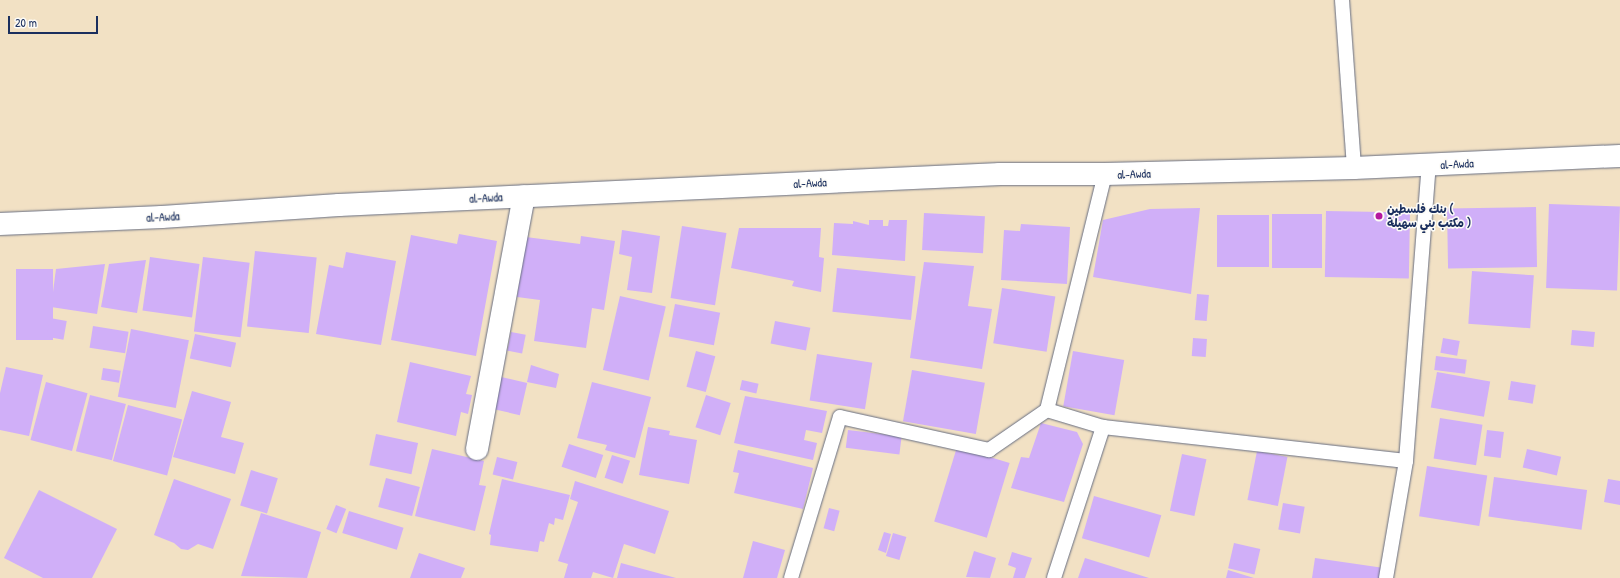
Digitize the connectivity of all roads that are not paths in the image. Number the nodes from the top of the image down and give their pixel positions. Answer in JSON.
{"nodes":[{"id":1,"x":1342,"y":0,"type":"edge"},
{"id":2,"x":1620,"y":156,"type":"edge"},
{"id":3,"x":1429,"y":165,"type":"junction"},
{"id":4,"x":1354,"y":168,"type":"junction"},
{"id":5,"x":1105,"y":174,"type":"junction"},
{"id":6,"x":524,"y":196,"type":"junction"},
{"id":7,"x":0,"y":224,"type":"edge"},
{"id":8,"x":1047,"y":410,"type":"junction"},
{"id":9,"x":1103,"y":427,"type":"junction"},
{"id":10,"x":477,"y":449,"type":"dead end"},
{"id":11,"x":1406,"y":461,"type":"junction"},
{"id":12,"x":791,"y":578,"type":"edge"},
{"id":13,"x":1054,"y":578,"type":"edge"},
{"id":14,"x":1386,"y":578,"type":"edge"}],
"edges":[{"from":1,"to":4,"type":"lane"},
{"from":2,"to":3,"type":"main road","name":"al-Awda"},
{"from":3,"to":4,"type":"main road","name":"al-Awda"},
{"from":3,"to":11,"type":"lane"},
{"from":4,"to":5,"type":"main road","name":"al-Awda"},
{"from":5,"to":6,"type":"main road","name":"al-Awda"},
{"from":5,"to":8,"type":"lane"},
{"from":6,"to":7,"type":"main road","name":"al-Awda"},
{"from":6,"to":10,"type":"main road"},
{"from":8,"to":9,"type":"lane"},
{"from":8,"to":12,"type":"lane"},
{"from":9,"to":11,"type":"lane"},
{"from":9,"to":13,"type":"lane"},
{"from":11,"to":14,"type":"lane"}]}
